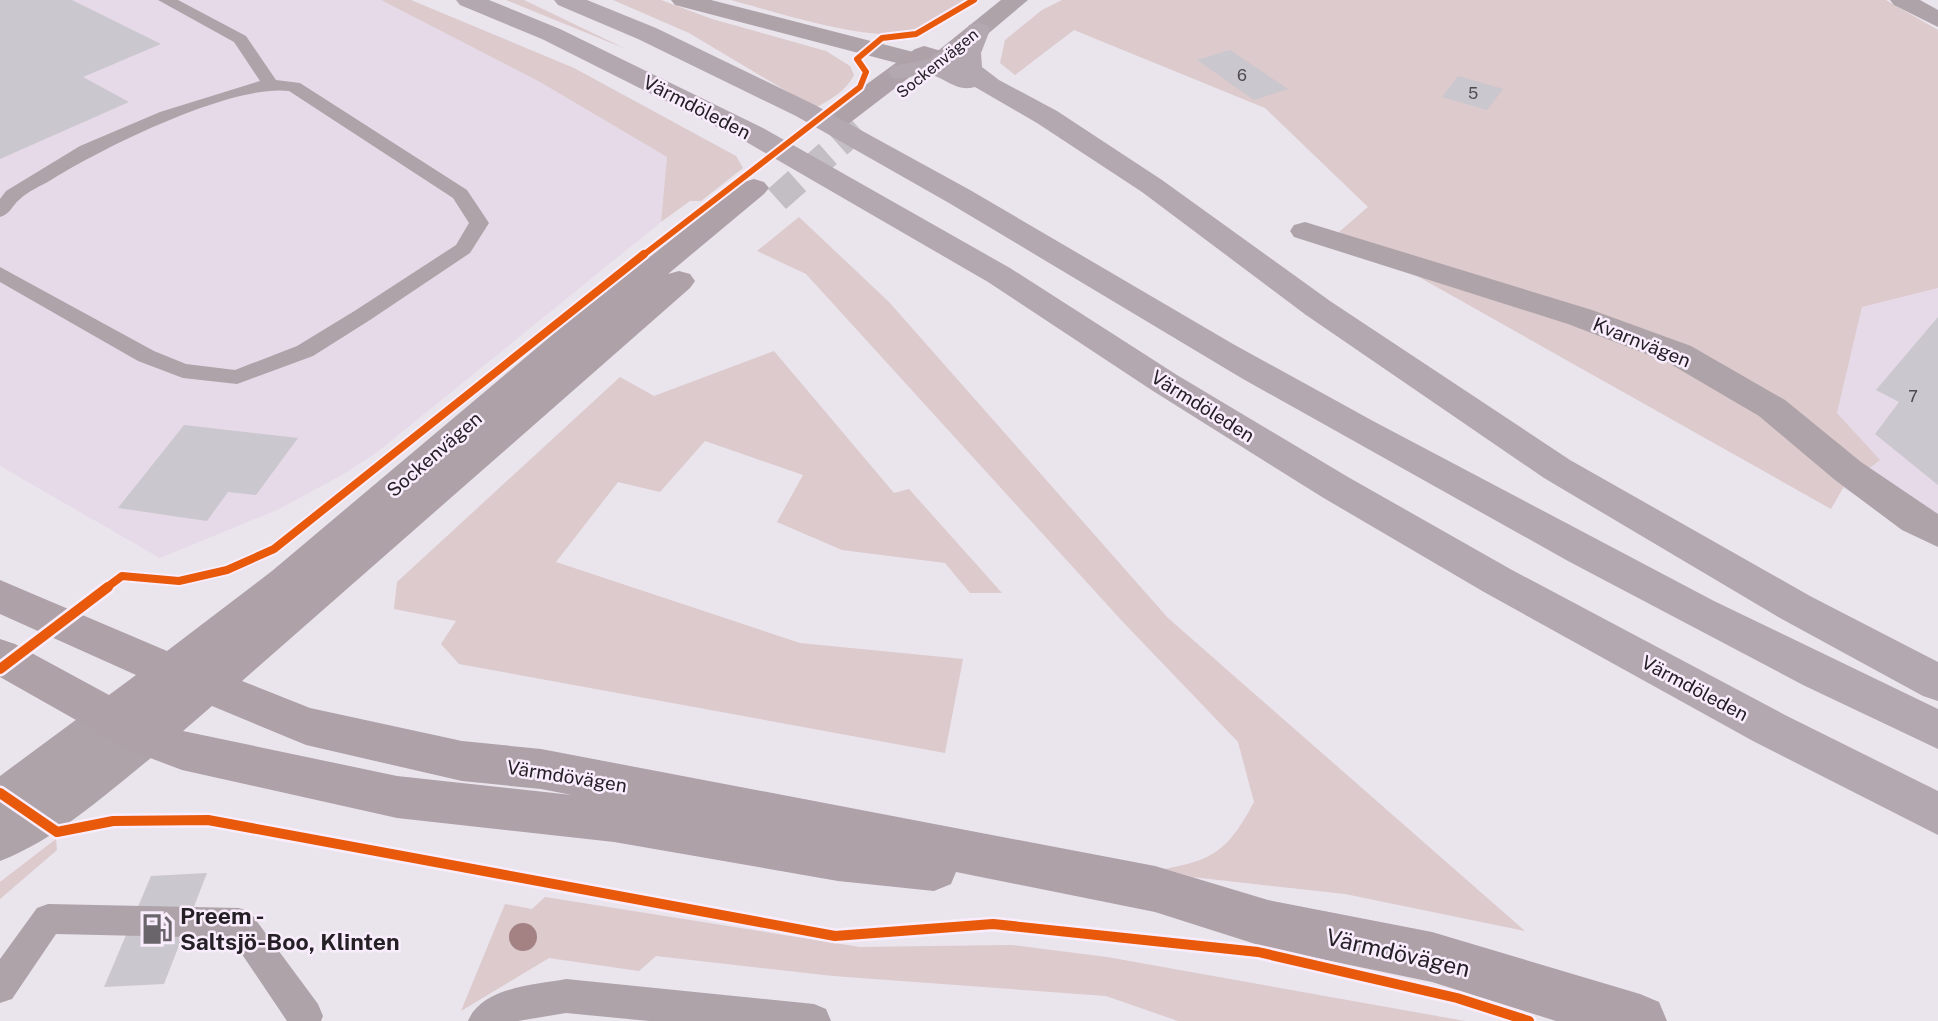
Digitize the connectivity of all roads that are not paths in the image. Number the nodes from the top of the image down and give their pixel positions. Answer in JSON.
{"nodes":[{"id":1,"x":166,"y":0,"type":"edge"},
{"id":2,"x":468,"y":0,"type":"edge"},
{"id":3,"x":566,"y":0,"type":"edge"},
{"id":4,"x":683,"y":0,"type":"edge"},
{"id":5,"x":996,"y":0,"type":"edge"},
{"id":6,"x":1016,"y":0,"type":"edge"},
{"id":7,"x":1902,"y":0,"type":"edge"},
{"id":8,"x":1938,"y":20,"type":"edge"},
{"id":9,"x":978,"y":30,"type":"junction"},
{"id":10,"x":923,"y":62,"type":"junction"},
{"id":11,"x":969,"y":70,"type":"junction"},
{"id":12,"x":271,"y":84,"type":"junction"},
{"id":13,"x":847,"y":123,"type":"tunnel mouth"},
{"id":14,"x":1074,"y":136,"type":"junction"},
{"id":15,"x":766,"y":194,"type":"tunnel mouth"},
{"id":16,"x":0,"y":211,"type":"edge"},
{"id":17,"x":1305,"y":231,"type":"dead end"},
{"id":18,"x":0,"y":273,"type":"edge"},
{"id":19,"x":1938,"y":532,"type":"edge"},
{"id":20,"x":0,"y":596,"type":"edge"},
{"id":21,"x":0,"y":656,"type":"edge"},
{"id":22,"x":192,"y":679,"type":"junction"},
{"id":23,"x":1938,"y":683,"type":"edge"},
{"id":24,"x":129,"y":727,"type":"junction"},
{"id":25,"x":1938,"y":730,"type":"edge"},
{"id":26,"x":0,"y":807,"type":"edge"},
{"id":27,"x":1938,"y":814,"type":"edge"},
{"id":28,"x":0,"y":839,"type":"edge"},
{"id":29,"x":1155,"y":889,"type":"junction"},
{"id":30,"x":0,"y":987,"type":"edge"},
{"id":31,"x":304,"y":1021,"type":"edge"},
{"id":32,"x":485,"y":1021,"type":"edge"},
{"id":33,"x":814,"y":1021,"type":"edge"},
{"id":34,"x":1640,"y":1021,"type":"edge"}],
"edges":[{"from":1,"to":12,"type":"lane"},
{"from":2,"to":27,"type":"highway","name":"Värmdöleden"},
{"from":3,"to":25,"type":"highway"},
{"from":4,"to":10,"type":"street"},
{"from":5,"to":10,"type":"street","name":"Sockenvägen"},
{"from":6,"to":9,"type":"street","name":"Sockenvägen"},
{"from":7,"to":8,"type":"street"},
{"from":9,"to":10,"type":"street","name":"Sockenvägen"},
{"from":9,"to":11,"type":"highway"},
{"from":10,"to":11,"type":"highway"},
{"from":10,"to":13,"type":"main road","name":"Sockenvägen"},
{"from":10,"to":14,"type":"highway"},
{"from":11,"to":14,"type":"highway"},
{"from":12,"to":16,"type":"lane"},
{"from":12,"to":18,"type":"lane"},
{"from":14,"to":23,"type":"highway"},
{"from":15,"to":22,"type":"main road","name":"Sockenvägen"},
{"from":17,"to":19,"type":"street","name":"Kvarnvägen"},
{"from":20,"to":22,"type":"main road","name":"Värmdövägen"},
{"from":21,"to":24,"type":"main road","name":"Värmdövägen"},
{"from":22,"to":24,"type":"main road","name":"Sockenvägen"},
{"from":22,"to":29,"type":"main road","name":"Värmdövägen"},
{"from":24,"to":26,"type":"street"},
{"from":24,"to":28,"type":"street"},
{"from":24,"to":29,"type":"main road","name":"Värmdövägen"},
{"from":29,"to":34,"type":"main road","name":"Värmdövägen"},
{"from":30,"to":31,"type":"lane"},
{"from":32,"to":33,"type":"lane"}]}
